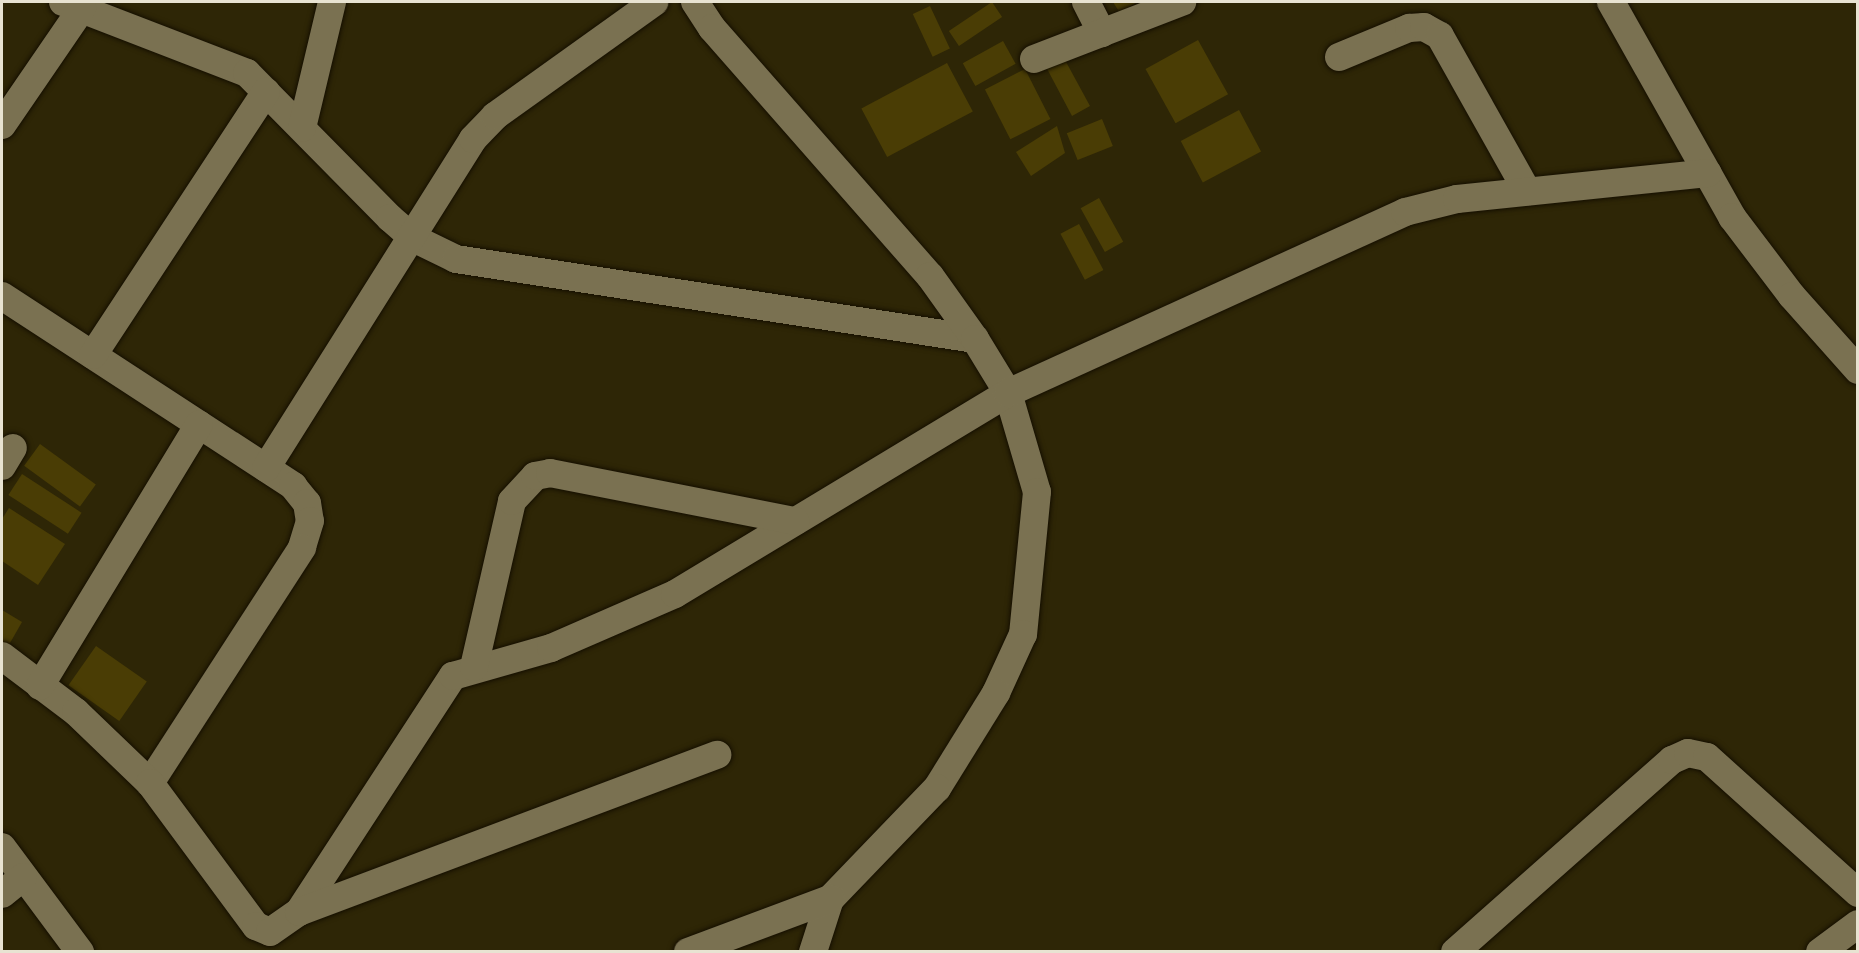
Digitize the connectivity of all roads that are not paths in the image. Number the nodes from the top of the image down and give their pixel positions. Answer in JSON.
{"nodes":[{"id":1,"x":332,"y":2,"type":"edge"},
{"id":2,"x":654,"y":2,"type":"edge"},
{"id":3,"x":696,"y":2,"type":"edge"},
{"id":4,"x":1086,"y":2,"type":"edge"},
{"id":5,"x":1182,"y":2,"type":"edge"},
{"id":6,"x":1611,"y":2,"type":"edge"},
{"id":7,"x":72,"y":5,"type":"edge"},
{"id":8,"x":1102,"y":33,"type":"junction"},
{"id":9,"x":1339,"y":57,"type":"dead end"},
{"id":10,"x":1034,"y":59,"type":"dead end"},
{"id":11,"x":267,"y":92,"type":"junction"},
{"id":12,"x":2,"y":125,"type":"edge"},
{"id":13,"x":302,"y":128,"type":"junction"},
{"id":14,"x":1708,"y":173,"type":"junction"},
{"id":15,"x":1527,"y":191,"type":"junction"},
{"id":16,"x":413,"y":238,"type":"junction"},
{"id":17,"x":2,"y":296,"type":"edge"},
{"id":18,"x":975,"y":339,"type":"junction"},
{"id":19,"x":93,"y":355,"type":"junction"},
{"id":20,"x":1857,"y":370,"type":"edge"},
{"id":21,"x":1008,"y":393,"type":"junction"},
{"id":22,"x":200,"y":425,"type":"junction"},
{"id":23,"x":266,"y":468,"type":"junction"},
{"id":24,"x":795,"y":521,"type":"junction"},
{"id":25,"x":2,"y":656,"type":"edge"},
{"id":26,"x":474,"y":667,"type":"junction"},
{"id":27,"x":40,"y":686,"type":"junction"},
{"id":28,"x":717,"y":755,"type":"dead end"},
{"id":29,"x":150,"y":783,"type":"junction"},
{"id":30,"x":2,"y":847,"type":"edge"},
{"id":31,"x":24,"y":877,"type":"junction"},
{"id":32,"x":1857,"y":893,"type":"edge"},
{"id":33,"x":2,"y":894,"type":"edge"},
{"id":34,"x":830,"y":899,"type":"junction"},
{"id":35,"x":298,"y":912,"type":"junction"},
{"id":36,"x":1857,"y":924,"type":"edge"},
{"id":37,"x":80,"y":951,"type":"edge"},
{"id":38,"x":688,"y":951,"type":"edge"},
{"id":39,"x":813,"y":951,"type":"edge"},
{"id":40,"x":1455,"y":951,"type":"edge"},
{"id":41,"x":1820,"y":951,"type":"edge"}],
"edges":[{"from":1,"to":13,"type":"street"},
{"from":2,"to":16,"type":"street"},
{"from":3,"to":18,"type":"street"},
{"from":4,"to":8,"type":"street"},
{"from":5,"to":8,"type":"street"},
{"from":6,"to":14,"type":"street"},
{"from":7,"to":11,"type":"street"},
{"from":7,"to":12,"type":"street"},
{"from":8,"to":10,"type":"street"},
{"from":9,"to":15,"type":"street"},
{"from":11,"to":13,"type":"street"},
{"from":11,"to":19,"type":"street"},
{"from":13,"to":16,"type":"street"},
{"from":14,"to":15,"type":"street"},
{"from":14,"to":20,"type":"street"},
{"from":15,"to":21,"type":"street"},
{"from":16,"to":18,"type":"street"},
{"from":16,"to":23,"type":"street"},
{"from":17,"to":19,"type":"street"},
{"from":18,"to":21,"type":"street"},
{"from":19,"to":22,"type":"street"},
{"from":21,"to":24,"type":"street"},
{"from":21,"to":34,"type":"street"},
{"from":22,"to":23,"type":"street"},
{"from":22,"to":27,"type":"street"},
{"from":23,"to":29,"type":"street"},
{"from":24,"to":26,"type":"street"},
{"from":24,"to":26,"type":"street"},
{"from":25,"to":27,"type":"street"},
{"from":26,"to":35,"type":"street"},
{"from":27,"to":29,"type":"street"},
{"from":28,"to":35,"type":"street"},
{"from":29,"to":35,"type":"street"},
{"from":30,"to":31,"type":"street"},
{"from":31,"to":33,"type":"street"},
{"from":31,"to":37,"type":"street"},
{"from":32,"to":40,"type":"street"},
{"from":34,"to":38,"type":"street"},
{"from":34,"to":39,"type":"street"},
{"from":36,"to":41,"type":"street"}]}
